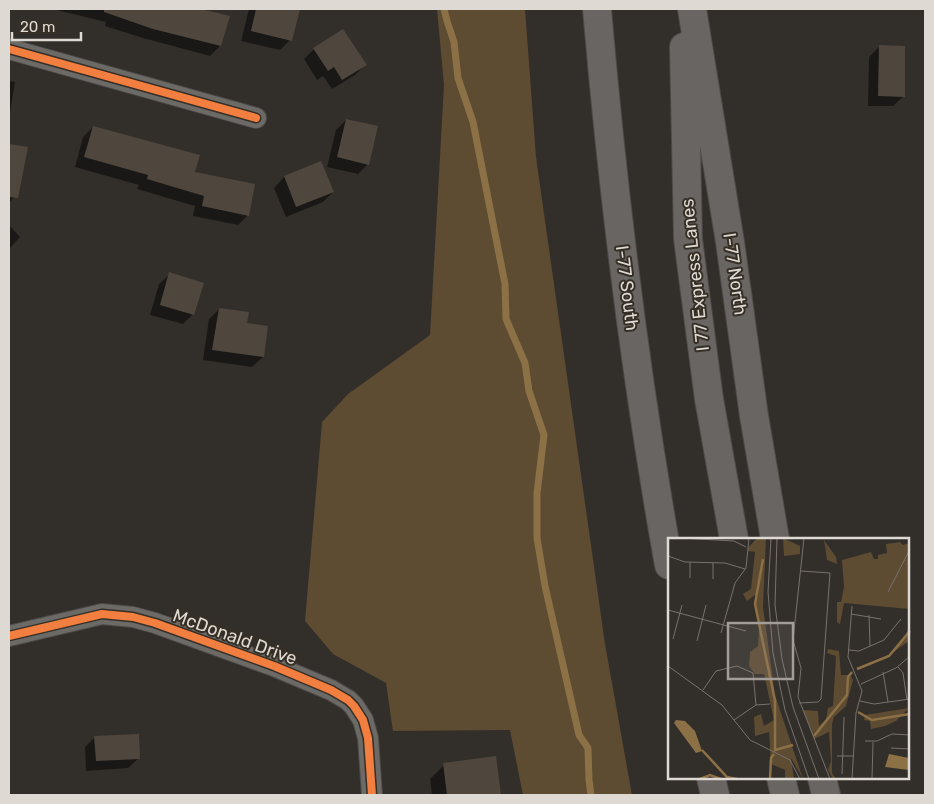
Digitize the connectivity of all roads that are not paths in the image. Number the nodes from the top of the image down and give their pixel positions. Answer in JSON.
{"nodes":[{"id":1,"x":597,"y":9,"type":"edge"},
{"id":2,"x":684,"y":9,"type":"edge"},
{"id":3,"x":692,"y":9,"type":"edge"},
{"id":4,"x":9,"y":49,"type":"edge"},
{"id":5,"x":256,"y":118,"type":"dead end"},
{"id":6,"x":734,"y":538,"type":"edge"},
{"id":7,"x":775,"y":538,"type":"edge"},
{"id":8,"x":668,"y":559,"type":"edge"},
{"id":9,"x":9,"y":636,"type":"edge"},
{"id":10,"x":711,"y":779,"type":"edge"},
{"id":11,"x":781,"y":779,"type":"edge"},
{"id":12,"x":822,"y":779,"type":"edge"},
{"id":13,"x":372,"y":795,"type":"edge"},
{"id":14,"x":715,"y":795,"type":"edge"},
{"id":15,"x":785,"y":795,"type":"edge"},
{"id":16,"x":826,"y":795,"type":"edge"}],
"edges":[{"from":1,"to":8,"type":"highway","name":"I-77 South"},
{"from":2,"to":6,"type":"highway","name":"I 77 Express Lanes"},
{"from":3,"to":7,"type":"highway","name":"I-77 North"},
{"from":4,"to":5,"type":"street"},
{"from":9,"to":13,"type":"street","name":"McDonald Drive"},
{"from":10,"to":14,"type":"highway"},
{"from":11,"to":15,"type":"highway"},
{"from":12,"to":16,"type":"highway"}]}
